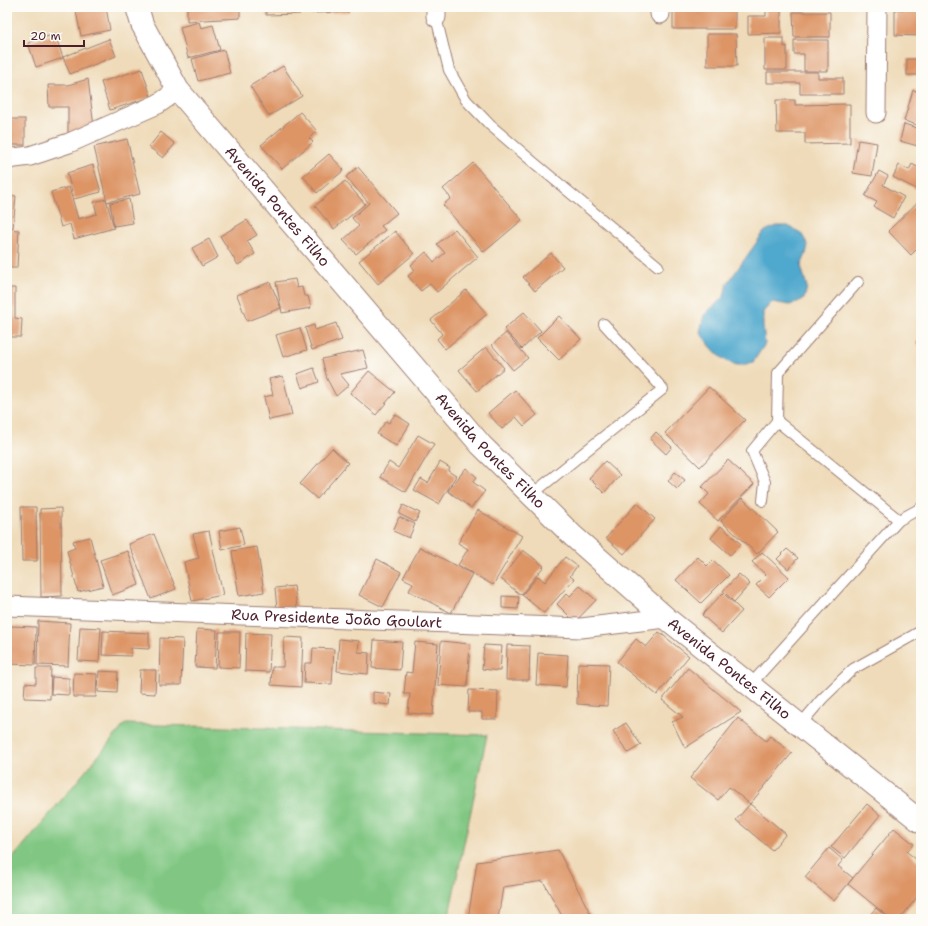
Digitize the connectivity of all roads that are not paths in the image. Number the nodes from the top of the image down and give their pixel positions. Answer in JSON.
{"nodes":[{"id":1,"x":137,"y":7,"type":"edge"},
{"id":2,"x":878,"y":7,"type":"edge"},
{"id":3,"x":436,"y":12,"type":"edge"},
{"id":4,"x":178,"y":90,"type":"junction"},
{"id":5,"x":876,"y":113,"type":"dead end"},
{"id":6,"x":7,"y":158,"type":"edge"},
{"id":7,"x":658,"y":266,"type":"dead end"},
{"id":8,"x":858,"y":282,"type":"dead end"},
{"id":9,"x":604,"y":324,"type":"dead end"},
{"id":10,"x":777,"y":422,"type":"junction"},
{"id":11,"x":531,"y":495,"type":"junction"},
{"id":12,"x":763,"y":501,"type":"dead end"},
{"id":13,"x":921,"y":508,"type":"edge"},
{"id":14,"x":899,"y":520,"type":"junction"},
{"id":15,"x":7,"y":606,"type":"edge"},
{"id":16,"x":666,"y":618,"type":"junction"},
{"id":17,"x":921,"y":631,"type":"edge"},
{"id":18,"x":750,"y":685,"type":"junction"},
{"id":19,"x":800,"y":725,"type":"junction"},
{"id":20,"x":921,"y":822,"type":"edge"}],
"edges":[{"from":1,"to":4,"type":"street","name":"Avenida Pontes Filho"},
{"from":2,"to":5,"type":"street"},
{"from":3,"to":7,"type":"lane"},
{"from":4,"to":6,"type":"street"},
{"from":4,"to":11,"type":"street","name":"Avenida Pontes Filho"},
{"from":8,"to":10,"type":"lane"},
{"from":9,"to":11,"type":"lane"},
{"from":10,"to":12,"type":"lane"},
{"from":10,"to":14,"type":"lane"},
{"from":11,"to":16,"type":"street","name":"Avenida Pontes Filho"},
{"from":13,"to":14,"type":"lane"},
{"from":14,"to":18,"type":"lane"},
{"from":15,"to":16,"type":"street","name":"Rua Presidente João Goulart"},
{"from":16,"to":18,"type":"street","name":"Avenida Pontes Filho"},
{"from":17,"to":19,"type":"lane"},
{"from":18,"to":19,"type":"street","name":"Avenida Pontes Filho"},
{"from":19,"to":20,"type":"street","name":"Avenida Pontes Filho"}]}
